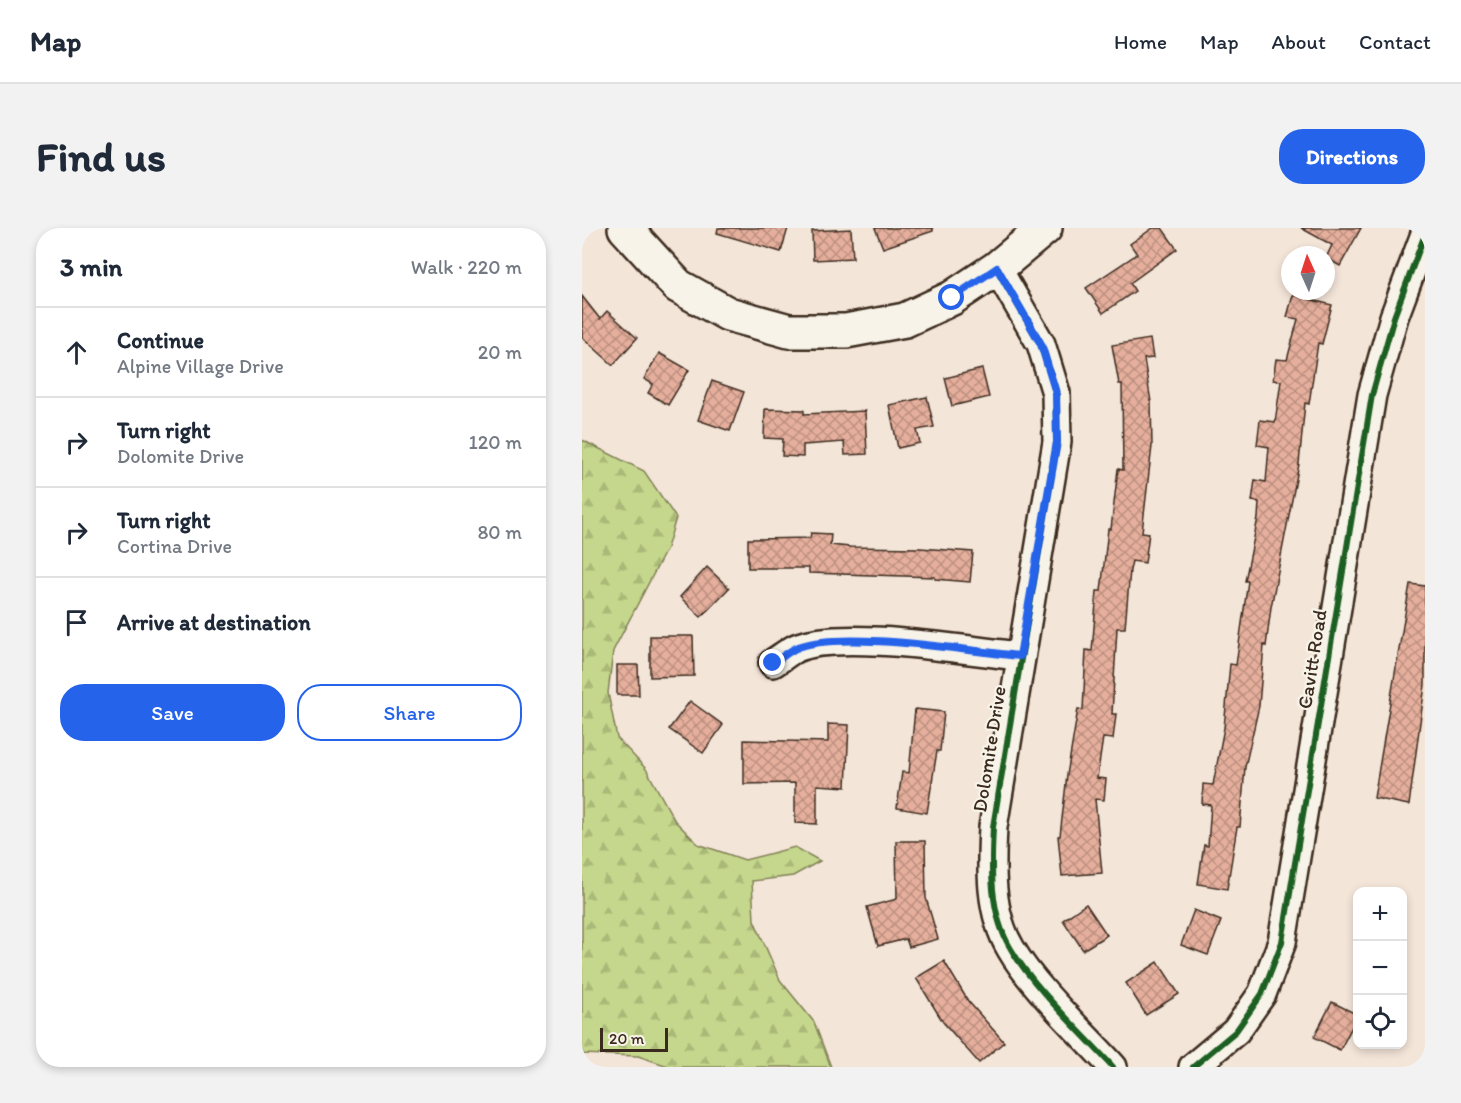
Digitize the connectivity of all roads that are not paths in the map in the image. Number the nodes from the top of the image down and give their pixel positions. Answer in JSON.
{"nodes":[{"id":1,"x":625,"y":228,"type":"edge"},
{"id":2,"x":1045,"y":228,"type":"edge"},
{"id":3,"x":1425,"y":234,"type":"edge"},
{"id":4,"x":997,"y":268,"type":"junction"},
{"id":5,"x":1020,"y":656,"type":"junction"},
{"id":6,"x":773,"y":663,"type":"dead end"},
{"id":7,"x":1113,"y":1067,"type":"edge"},
{"id":8,"x":1193,"y":1067,"type":"edge"}],
"edges":[{"from":1,"to":4,"type":"street"},
{"from":2,"to":4,"type":"street"},
{"from":3,"to":8,"type":"street","name":"Cavitt Road"},
{"from":4,"to":5,"type":"street","name":"Dolomite Drive"},
{"from":5,"to":6,"type":"street"},
{"from":5,"to":7,"type":"street","name":"Dolomite Drive"}]}
